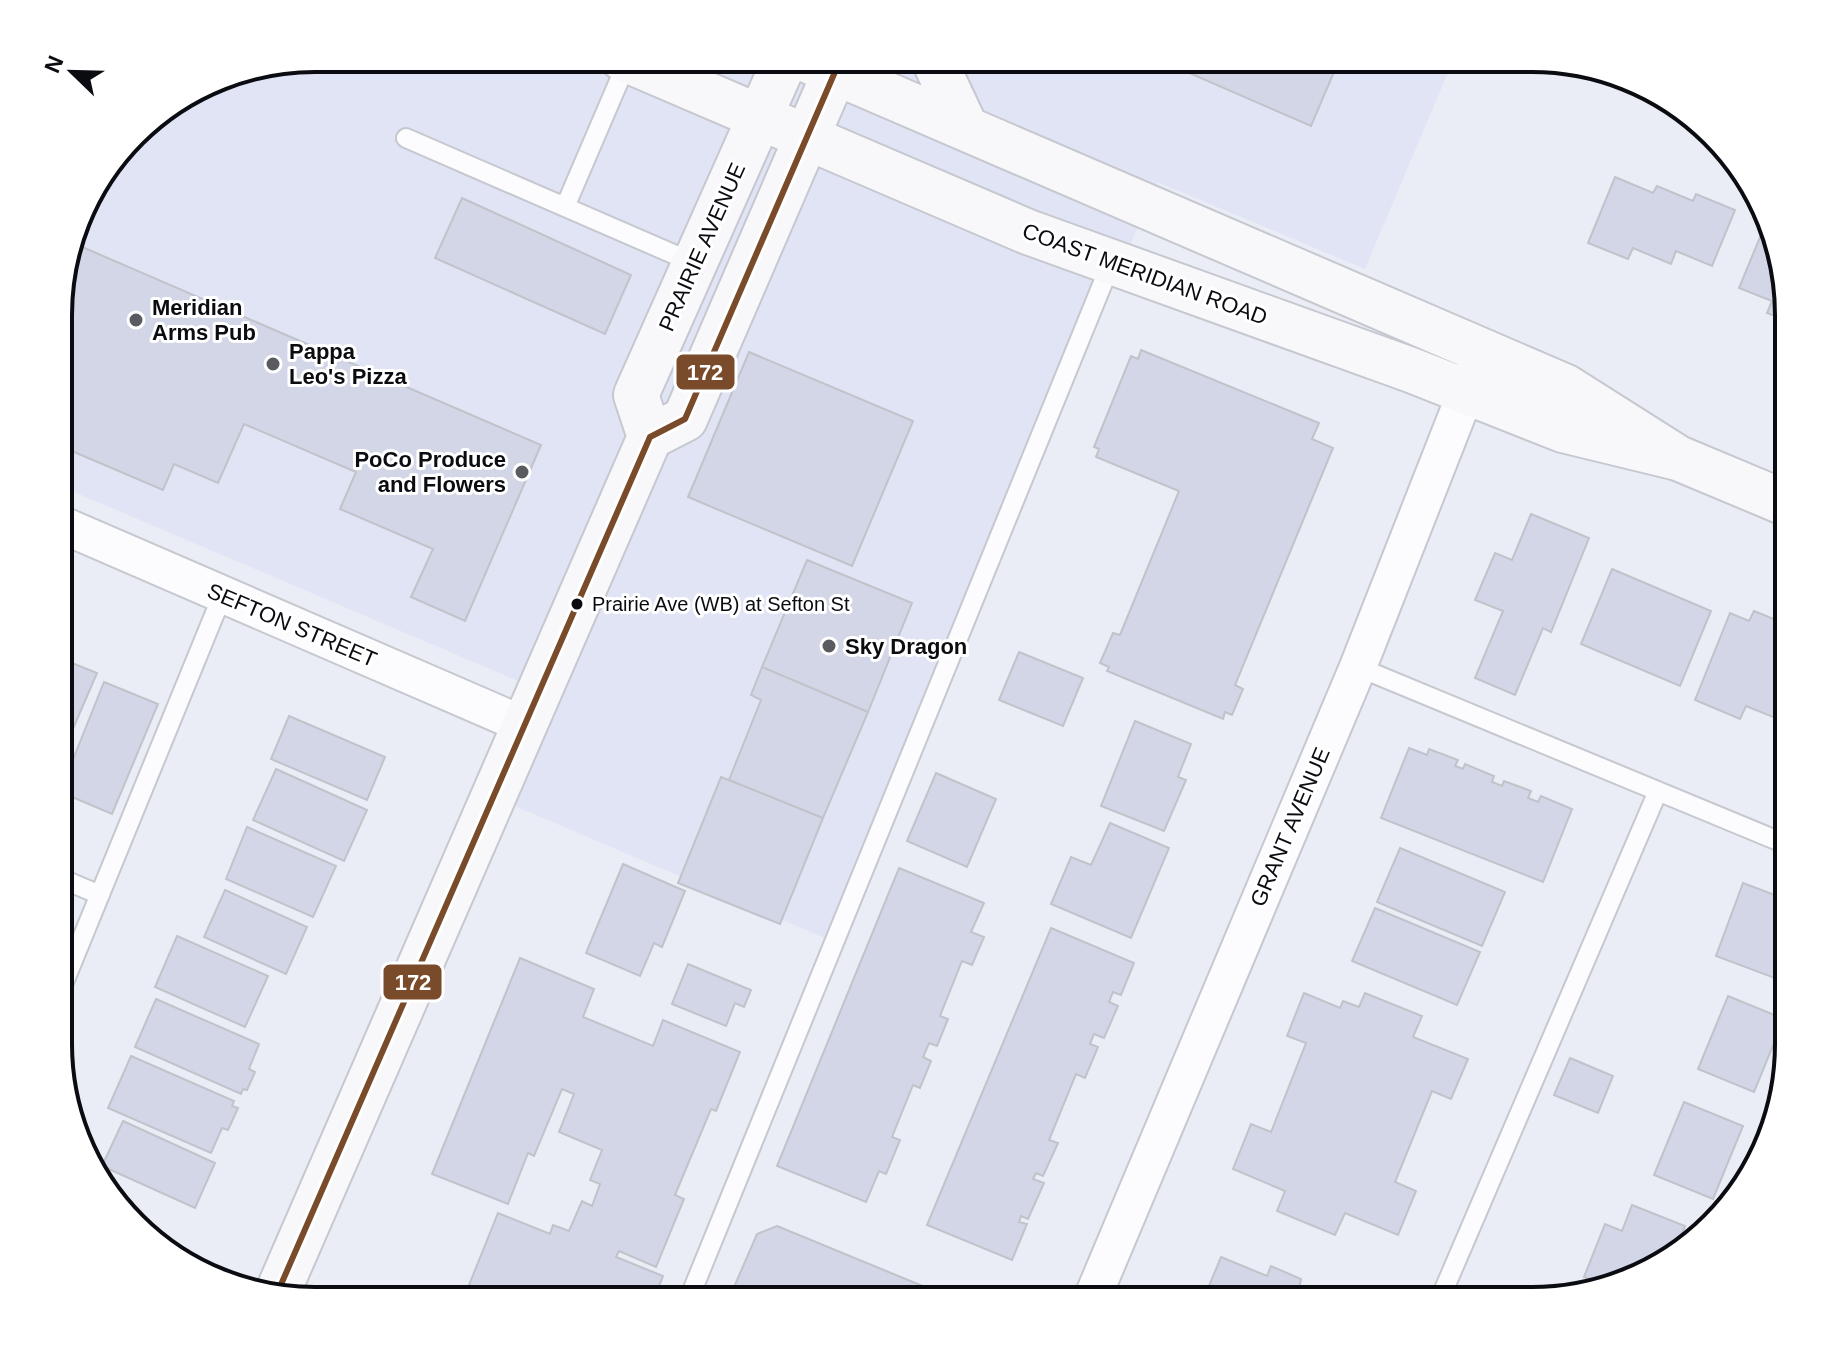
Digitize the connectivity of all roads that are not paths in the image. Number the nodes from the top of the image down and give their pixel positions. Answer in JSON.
{"nodes":[{"id":1,"x":620,"y":72,"type":"edge"},
{"id":2,"x":657,"y":72,"type":"edge"},
{"id":3,"x":780,"y":72,"type":"edge"},
{"id":4,"x":823,"y":72,"type":"edge"},
{"id":5,"x":847,"y":72,"type":"edge"},
{"id":6,"x":940,"y":73,"type":"edge"},
{"id":7,"x":761,"y":116,"type":"junction"},
{"id":8,"x":965,"y":126,"type":"junction"},
{"id":9,"x":806,"y":136,"type":"junction"},
{"id":10,"x":406,"y":138,"type":"dead end"},
{"id":11,"x":565,"y":207,"type":"junction"},
{"id":12,"x":694,"y":263,"type":"junction"},
{"id":13,"x":1111,"y":263,"type":"junction"},
{"id":14,"x":1482,"y":351,"type":"junction"},
{"id":15,"x":1466,"y":392,"type":"junction"},
{"id":16,"x":650,"y":437,"type":"junction"},
{"id":17,"x":1678,"y":458,"type":"junction"},
{"id":18,"x":1774,"y":498,"type":"edge"},
{"id":19,"x":72,"y":529,"type":"edge"},
{"id":20,"x":222,"y":596,"type":"junction"},
{"id":21,"x":1358,"y":667,"type":"junction"},
{"id":22,"x":524,"y":725,"type":"junction"},
{"id":23,"x":1658,"y":791,"type":"junction"},
{"id":24,"x":1774,"y":839,"type":"edge"},
{"id":25,"x":73,"y":883,"type":"edge"},
{"id":26,"x":100,"y":895,"type":"junction"},
{"id":27,"x":73,"y":961,"type":"edge"},
{"id":28,"x":281,"y":1284,"type":"edge"},
{"id":29,"x":694,"y":1286,"type":"edge"},
{"id":30,"x":1097,"y":1287,"type":"edge"},
{"id":31,"x":1445,"y":1287,"type":"edge"}],
"edges":[{"from":1,"to":11,"type":"lane"},
{"from":2,"to":7,"type":"main road","name":"COAST MERIDIAN ROAD"},
{"from":3,"to":7,"type":"main road","name":"PRAIRIE AVENUE"},
{"from":4,"to":9,"type":"main road"},
{"from":5,"to":8,"type":"main road","name":"COAST MERIDIAN ROAD"},
{"from":6,"to":8,"type":"main road"},
{"from":7,"to":9,"type":"main road","name":"COAST MERIDIAN ROAD"},
{"from":7,"to":12,"type":"main road","name":"PRAIRIE AVENUE"},
{"from":8,"to":14,"type":"main road","name":"COAST MERIDIAN ROAD"},
{"from":9,"to":13,"type":"main road","name":"COAST MERIDIAN ROAD"},
{"from":9,"to":16,"type":"main road"},
{"from":10,"to":11,"type":"lane"},
{"from":11,"to":12,"type":"lane"},
{"from":12,"to":16,"type":"main road","name":"PRAIRIE AVENUE"},
{"from":13,"to":15,"type":"main road","name":"COAST MERIDIAN ROAD"},
{"from":13,"to":29,"type":"lane"},
{"from":14,"to":15,"type":"street","name":"GRANT AVENUE"},
{"from":14,"to":17,"type":"main road","name":"COAST MERIDIAN ROAD"},
{"from":15,"to":17,"type":"main road","name":"COAST MERIDIAN ROAD"},
{"from":15,"to":21,"type":"street","name":"GRANT AVENUE"},
{"from":16,"to":22,"type":"main road"},
{"from":17,"to":18,"type":"main road","name":"COAST MERIDIAN ROAD"},
{"from":19,"to":20,"type":"street","name":"SEFTON STREET"},
{"from":20,"to":22,"type":"street","name":"SEFTON STREET"},
{"from":20,"to":26,"type":"lane"},
{"from":21,"to":23,"type":"lane"},
{"from":21,"to":30,"type":"street","name":"GRANT AVENUE"},
{"from":22,"to":28,"type":"main road"},
{"from":23,"to":24,"type":"lane"},
{"from":23,"to":31,"type":"lane"},
{"from":25,"to":26,"type":"lane"},
{"from":26,"to":27,"type":"lane"}]}
